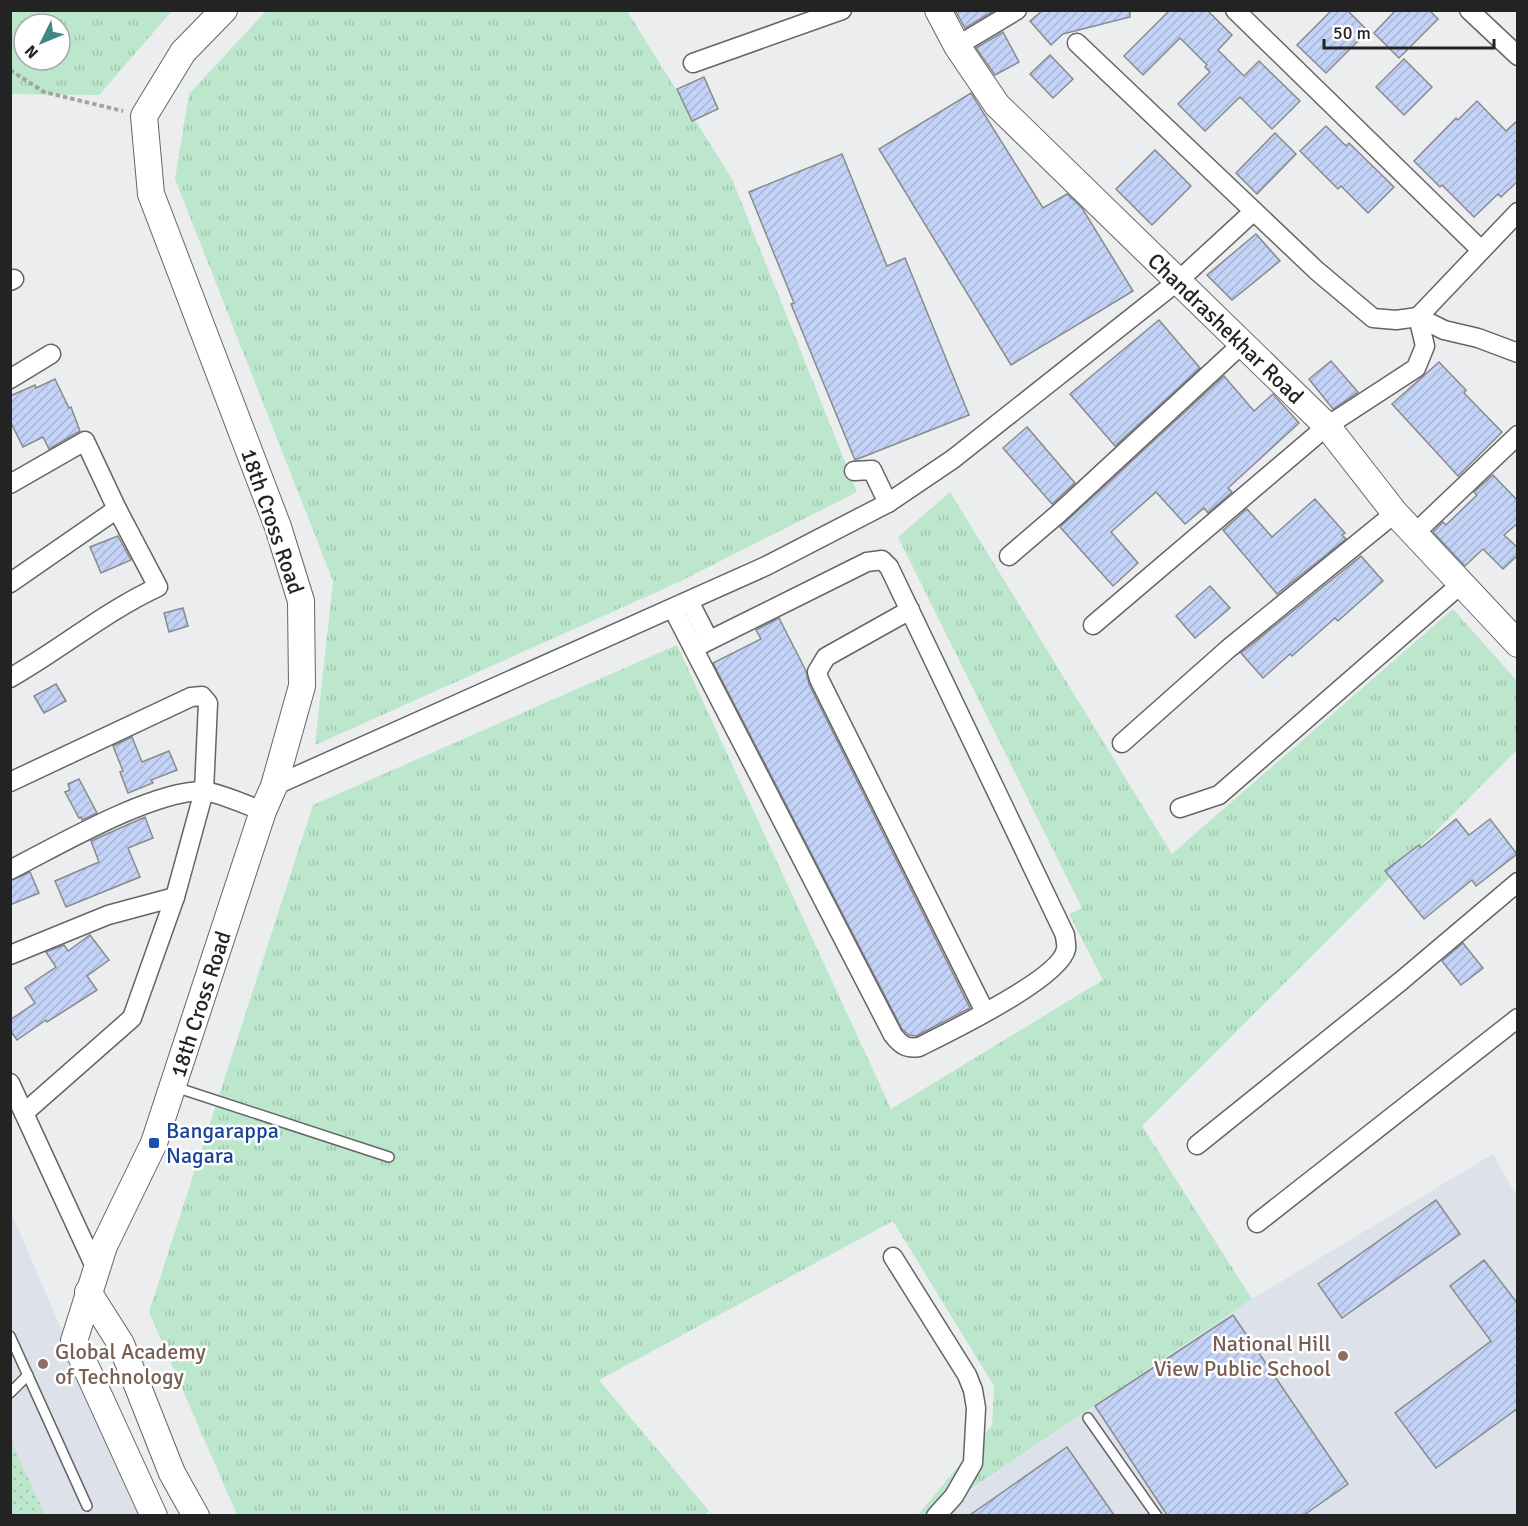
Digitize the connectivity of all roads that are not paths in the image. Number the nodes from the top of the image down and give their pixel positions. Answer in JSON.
{"nodes":[{"id":1,"x":224,"y":10,"type":"edge"},
{"id":2,"x":842,"y":10,"type":"edge"},
{"id":3,"x":938,"y":10,"type":"edge"},
{"id":4,"x":1017,"y":10,"type":"edge"},
{"id":5,"x":1235,"y":10,"type":"edge"},
{"id":6,"x":1469,"y":10,"type":"edge"},
{"id":7,"x":1077,"y":43,"type":"dead end"},
{"id":8,"x":957,"y":46,"type":"junction"},
{"id":9,"x":1518,"y":56,"type":"edge"},
{"id":10,"x":693,"y":63,"type":"dead end"},
{"id":11,"x":1254,"y":211,"type":"junction"},
{"id":12,"x":1518,"y":212,"type":"edge"},
{"id":13,"x":1481,"y":250,"type":"junction"},
{"id":14,"x":1178,"y":281,"type":"junction"},
{"id":15,"x":1418,"y":316,"type":"junction"},
{"id":16,"x":1242,"y":344,"type":"junction"},
{"id":17,"x":51,"y":354,"type":"dead end"},
{"id":18,"x":1518,"y":354,"type":"edge"},
{"id":19,"x":10,"y":379,"type":"edge"},
{"id":20,"x":1327,"y":426,"type":"junction"},
{"id":21,"x":1518,"y":435,"type":"edge"},
{"id":22,"x":855,"y":471,"type":"dead end"},
{"id":23,"x":10,"y":484,"type":"edge"},
{"id":24,"x":888,"y":503,"type":"junction"},
{"id":25,"x":117,"y":509,"type":"junction"},
{"id":26,"x":1395,"y":513,"type":"junction"},
{"id":27,"x":1414,"y":534,"type":"junction"},
{"id":28,"x":1009,"y":556,"type":"dead end"},
{"id":29,"x":10,"y":583,"type":"edge"},
{"id":30,"x":1461,"y":584,"type":"junction"},
{"id":31,"x":681,"y":605,"type":"junction"},
{"id":32,"x":910,"y":610,"type":"junction"},
{"id":33,"x":1093,"y":625,"type":"dead end"},
{"id":34,"x":701,"y":644,"type":"junction"},
{"id":35,"x":1518,"y":644,"type":"edge"},
{"id":36,"x":10,"y":678,"type":"edge"},
{"id":37,"x":1122,"y":742,"type":"dead end"},
{"id":38,"x":10,"y":782,"type":"edge"},
{"id":39,"x":274,"y":786,"type":"junction"},
{"id":40,"x":204,"y":790,"type":"junction"},
{"id":41,"x":1180,"y":807,"type":"dead end"},
{"id":42,"x":263,"y":811,"type":"junction"},
{"id":43,"x":10,"y":870,"type":"edge"},
{"id":44,"x":1518,"y":882,"type":"edge"},
{"id":45,"x":176,"y":897,"type":"junction"},
{"id":46,"x":10,"y":955,"type":"edge"},
{"id":47,"x":986,"y":1012,"type":"junction"},
{"id":48,"x":1518,"y":1018,"type":"edge"},
{"id":49,"x":10,"y":1083,"type":"edge"},
{"id":50,"x":173,"y":1086,"type":"junction"},
{"id":51,"x":24,"y":1113,"type":"junction"},
{"id":52,"x":1197,"y":1145,"type":"dead end"},
{"id":53,"x":389,"y":1157,"type":"dead end"},
{"id":54,"x":1257,"y":1223,"type":"dead end"},
{"id":55,"x":893,"y":1257,"type":"dead end"},
{"id":56,"x":92,"y":1280,"type":"junction"},
{"id":57,"x":10,"y":1336,"type":"edge"},
{"id":58,"x":28,"y":1375,"type":"junction"},
{"id":59,"x":10,"y":1393,"type":"edge"},
{"id":60,"x":1088,"y":1418,"type":"dead end"},
{"id":61,"x":87,"y":1506,"type":"dead end"},
{"id":62,"x":154,"y":1515,"type":"edge"},
{"id":63,"x":196,"y":1515,"type":"edge"},
{"id":64,"x":936,"y":1515,"type":"edge"},
{"id":65,"x":1157,"y":1515,"type":"edge"}],
"edges":[{"from":1,"to":39,"type":"street","name":"18th Cross Road"},
{"from":2,"to":10,"type":"street"},
{"from":3,"to":8,"type":"street","name":"Chandrashekhar Road"},
{"from":4,"to":8,"type":"street"},
{"from":5,"to":13,"type":"street"},
{"from":6,"to":9,"type":"street"},
{"from":7,"to":11,"type":"street"},
{"from":8,"to":14,"type":"street","name":"Chandrashekhar Road"},
{"from":11,"to":14,"type":"street"},
{"from":11,"to":15,"type":"street"},
{"from":12,"to":13,"type":"street"},
{"from":13,"to":15,"type":"street"},
{"from":14,"to":16,"type":"street","name":"Chandrashekhar Road"},
{"from":14,"to":24,"type":"street"},
{"from":15,"to":18,"type":"street"},
{"from":15,"to":20,"type":"street"},
{"from":16,"to":20,"type":"street","name":"Chandrashekhar Road"},
{"from":16,"to":28,"type":"street"},
{"from":17,"to":19,"type":"street"},
{"from":20,"to":26,"type":"street","name":"Chandrashekhar Road"},
{"from":20,"to":33,"type":"street"},
{"from":21,"to":27,"type":"street"},
{"from":22,"to":24,"type":"street"},
{"from":23,"to":25,"type":"street"},
{"from":24,"to":31,"type":"street"},
{"from":25,"to":29,"type":"street"},
{"from":25,"to":36,"type":"street"},
{"from":26,"to":27,"type":"street","name":"Chandrashekhar Road"},
{"from":26,"to":37,"type":"street"},
{"from":27,"to":30,"type":"street","name":"Chandrashekhar Road"},
{"from":30,"to":35,"type":"street","name":"Chandrashekhar Road"},
{"from":30,"to":41,"type":"street"},
{"from":31,"to":34,"type":"street"},
{"from":31,"to":39,"type":"street"},
{"from":32,"to":34,"type":"street"},
{"from":32,"to":47,"type":"street"},
{"from":32,"to":47,"type":"street"},
{"from":34,"to":47,"type":"street"},
{"from":38,"to":40,"type":"street"},
{"from":39,"to":42,"type":"street","name":"18th Cross Road"},
{"from":40,"to":42,"type":"street"},
{"from":40,"to":43,"type":"street"},
{"from":40,"to":45,"type":"street"},
{"from":42,"to":50,"type":"street","name":"18th Cross Road"},
{"from":44,"to":52,"type":"street"},
{"from":45,"to":46,"type":"street"},
{"from":45,"to":51,"type":"street"},
{"from":48,"to":54,"type":"street"},
{"from":49,"to":51,"type":"street"},
{"from":50,"to":53,"type":"lane"},
{"from":50,"to":56,"type":"street","name":"18th Cross Road"},
{"from":51,"to":56,"type":"street"},
{"from":55,"to":64,"type":"street"},
{"from":56,"to":62,"type":"street","name":"18th Cross Road"},
{"from":56,"to":63,"type":"street"},
{"from":57,"to":58,"type":"lane"},
{"from":58,"to":59,"type":"lane"},
{"from":58,"to":61,"type":"lane"},
{"from":60,"to":65,"type":"lane"}]}
